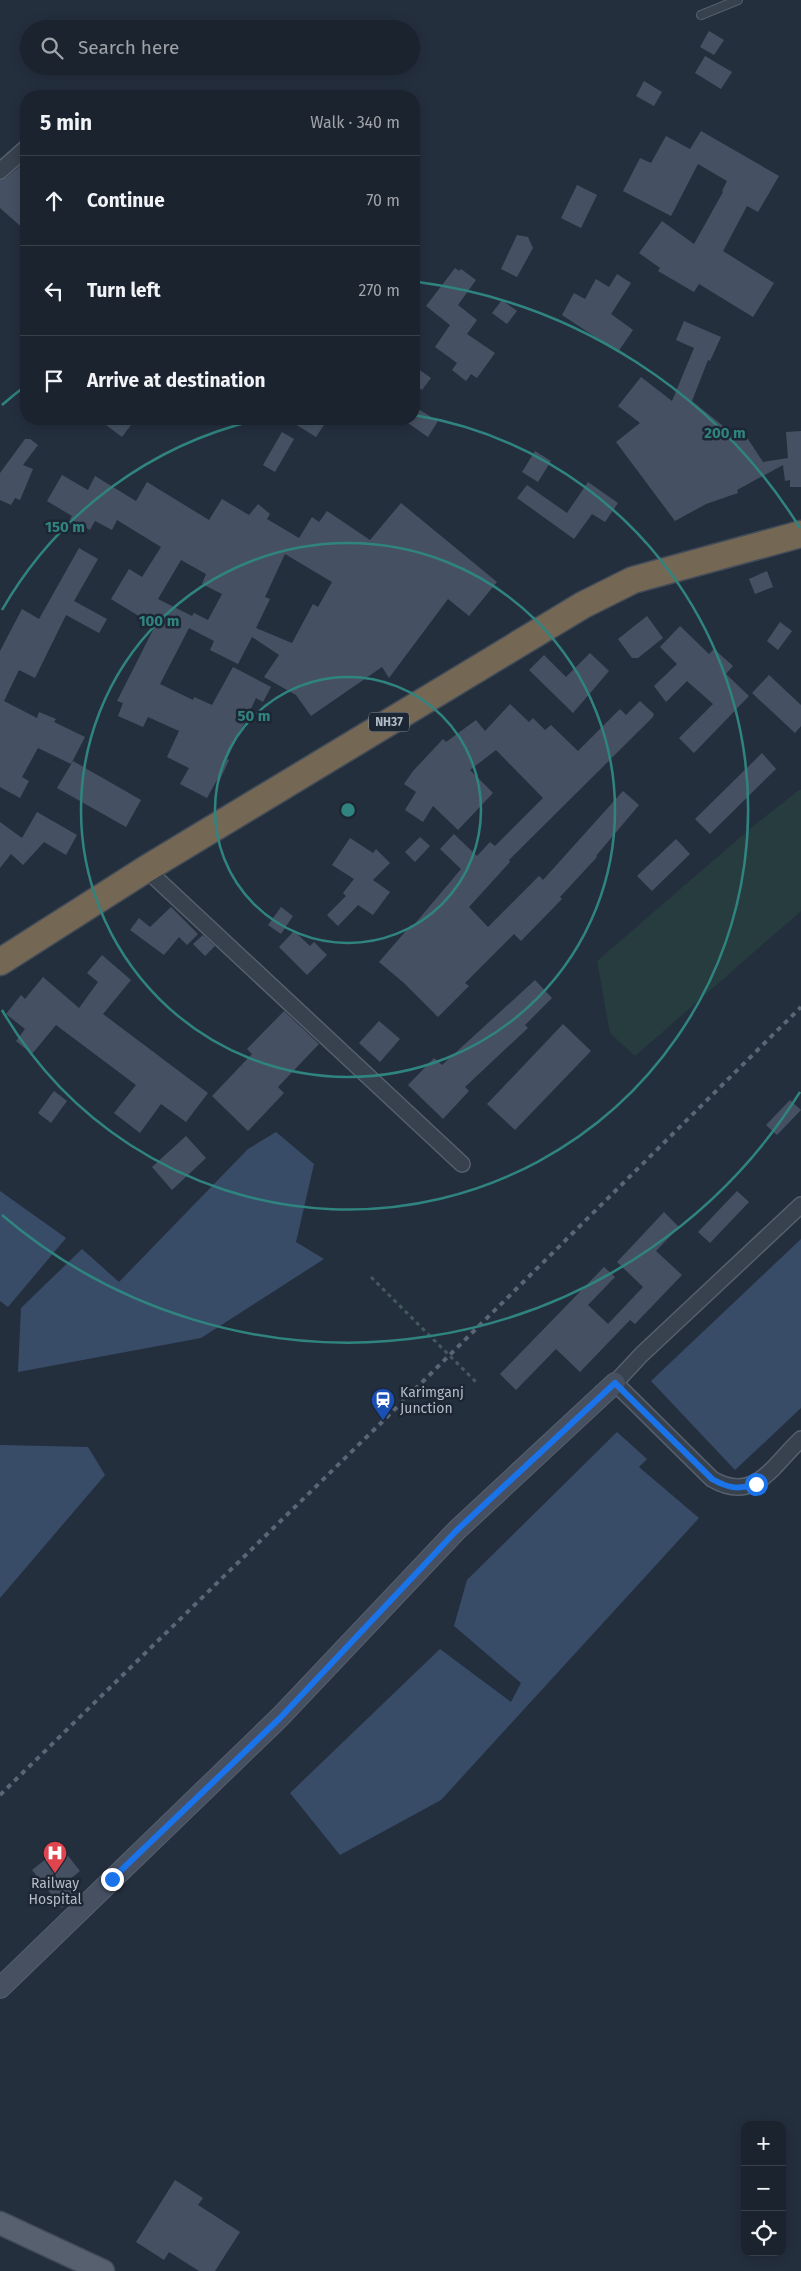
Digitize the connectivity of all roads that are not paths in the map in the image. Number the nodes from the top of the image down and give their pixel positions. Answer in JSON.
{"nodes":[{"id":1,"x":738,"y":0,"type":"edge"},
{"id":2,"x":701,"y":15,"type":"dead end"},
{"id":3,"x":20,"y":153,"type":"edge"},
{"id":4,"x":0,"y":171,"type":"edge"},
{"id":5,"x":801,"y":534,"type":"edge"},
{"id":6,"x":146,"y":869,"type":"junction"},
{"id":7,"x":0,"y":962,"type":"edge"},
{"id":8,"x":462,"y":1164,"type":"dead end"},
{"id":9,"x":801,"y":1205,"type":"edge"},
{"id":10,"x":615,"y":1383,"type":"junction"},
{"id":11,"x":801,"y":1440,"type":"edge"},
{"id":12,"x":0,"y":1988,"type":"edge"},
{"id":13,"x":0,"y":2223,"type":"edge"},
{"id":14,"x":103,"y":2271,"type":"edge"}],
"edges":[{"from":1,"to":2,"type":"lane"},
{"from":3,"to":4,"type":"street"},
{"from":5,"to":6,"type":"highway","number":"NH37"},
{"from":6,"to":7,"type":"highway","number":"NH37"},
{"from":6,"to":8,"type":"street"},
{"from":9,"to":10,"type":"street"},
{"from":10,"to":11,"type":"street"},
{"from":10,"to":12,"type":"street"},
{"from":13,"to":14,"type":"main road"}]}
